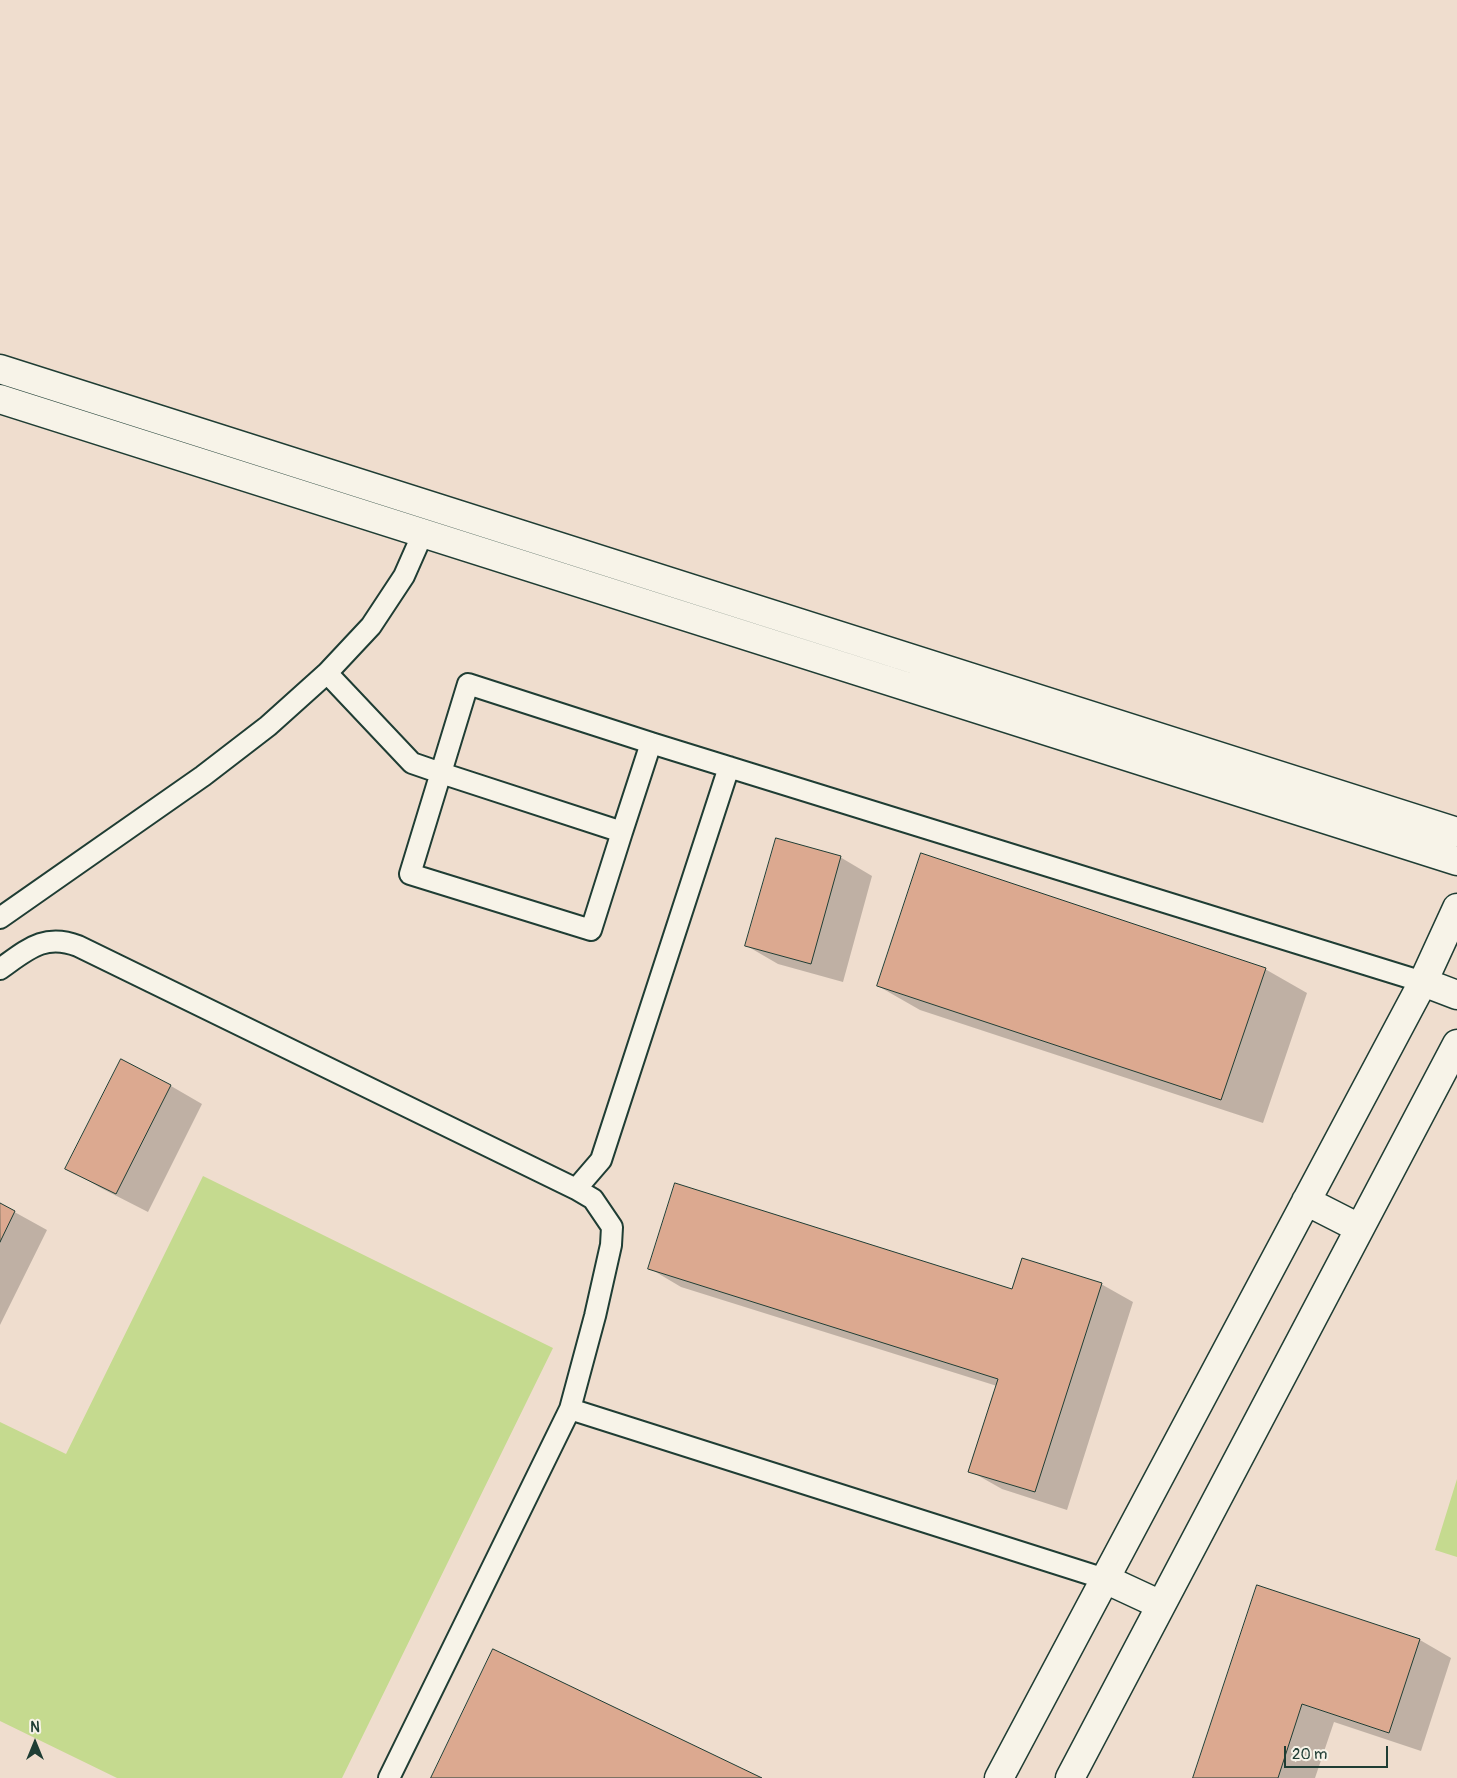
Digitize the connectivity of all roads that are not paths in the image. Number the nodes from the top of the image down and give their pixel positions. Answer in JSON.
{"nodes":[{"id":1,"x":0,"y":369,"type":"edge"},
{"id":2,"x":0,"y":399,"type":"edge"},
{"id":3,"x":423,"y":533,"type":"junction"},
{"id":4,"x":327,"y":673,"type":"junction"},
{"id":5,"x":651,"y":743,"type":"junction"},
{"id":6,"x":729,"y":767,"type":"junction"},
{"id":7,"x":441,"y":773,"type":"junction"},
{"id":8,"x":622,"y":832,"type":"junction"},
{"id":9,"x":1457,"y":832,"type":"edge"},
{"id":10,"x":1457,"y":861,"type":"edge"},
{"id":11,"x":1457,"y":908,"type":"edge"},
{"id":12,"x":0,"y":918,"type":"edge"},
{"id":13,"x":0,"y":969,"type":"edge"},
{"id":14,"x":1423,"y":982,"type":"junction"},
{"id":15,"x":1457,"y":995,"type":"edge"},
{"id":16,"x":1457,"y":1044,"type":"edge"},
{"id":17,"x":576,"y":1188,"type":"junction"},
{"id":18,"x":1306,"y":1201,"type":"junction"},
{"id":19,"x":1359,"y":1228,"type":"junction"},
{"id":20,"x":570,"y":1408,"type":"junction"},
{"id":21,"x":1105,"y":1579,"type":"junction"},
{"id":22,"x":1161,"y":1605,"type":"junction"},
{"id":23,"x":389,"y":1778,"type":"edge"},
{"id":24,"x":1000,"y":1778,"type":"edge"},
{"id":25,"x":1070,"y":1778,"type":"edge"}],
"edges":[{"from":1,"to":9,"type":"main road"},
{"from":2,"to":3,"type":"main road"},
{"from":3,"to":4,"type":"lane"},
{"from":3,"to":10,"type":"main road"},
{"from":4,"to":7,"type":"lane"},
{"from":4,"to":12,"type":"lane"},
{"from":5,"to":6,"type":"lane"},
{"from":5,"to":7,"type":"lane"},
{"from":5,"to":8,"type":"lane"},
{"from":6,"to":14,"type":"lane"},
{"from":6,"to":17,"type":"lane"},
{"from":7,"to":8,"type":"lane"},
{"from":7,"to":8,"type":"lane"},
{"from":11,"to":14,"type":"main road"},
{"from":13,"to":17,"type":"lane"},
{"from":14,"to":15,"type":"main road"},
{"from":14,"to":18,"type":"main road"},
{"from":16,"to":19,"type":"main road"},
{"from":17,"to":20,"type":"lane"},
{"from":18,"to":19,"type":"main road"},
{"from":18,"to":21,"type":"main road"},
{"from":19,"to":22,"type":"main road"},
{"from":20,"to":21,"type":"lane"},
{"from":20,"to":23,"type":"lane"},
{"from":21,"to":22,"type":"main road"},
{"from":21,"to":24,"type":"main road"},
{"from":22,"to":25,"type":"main road"}]}
